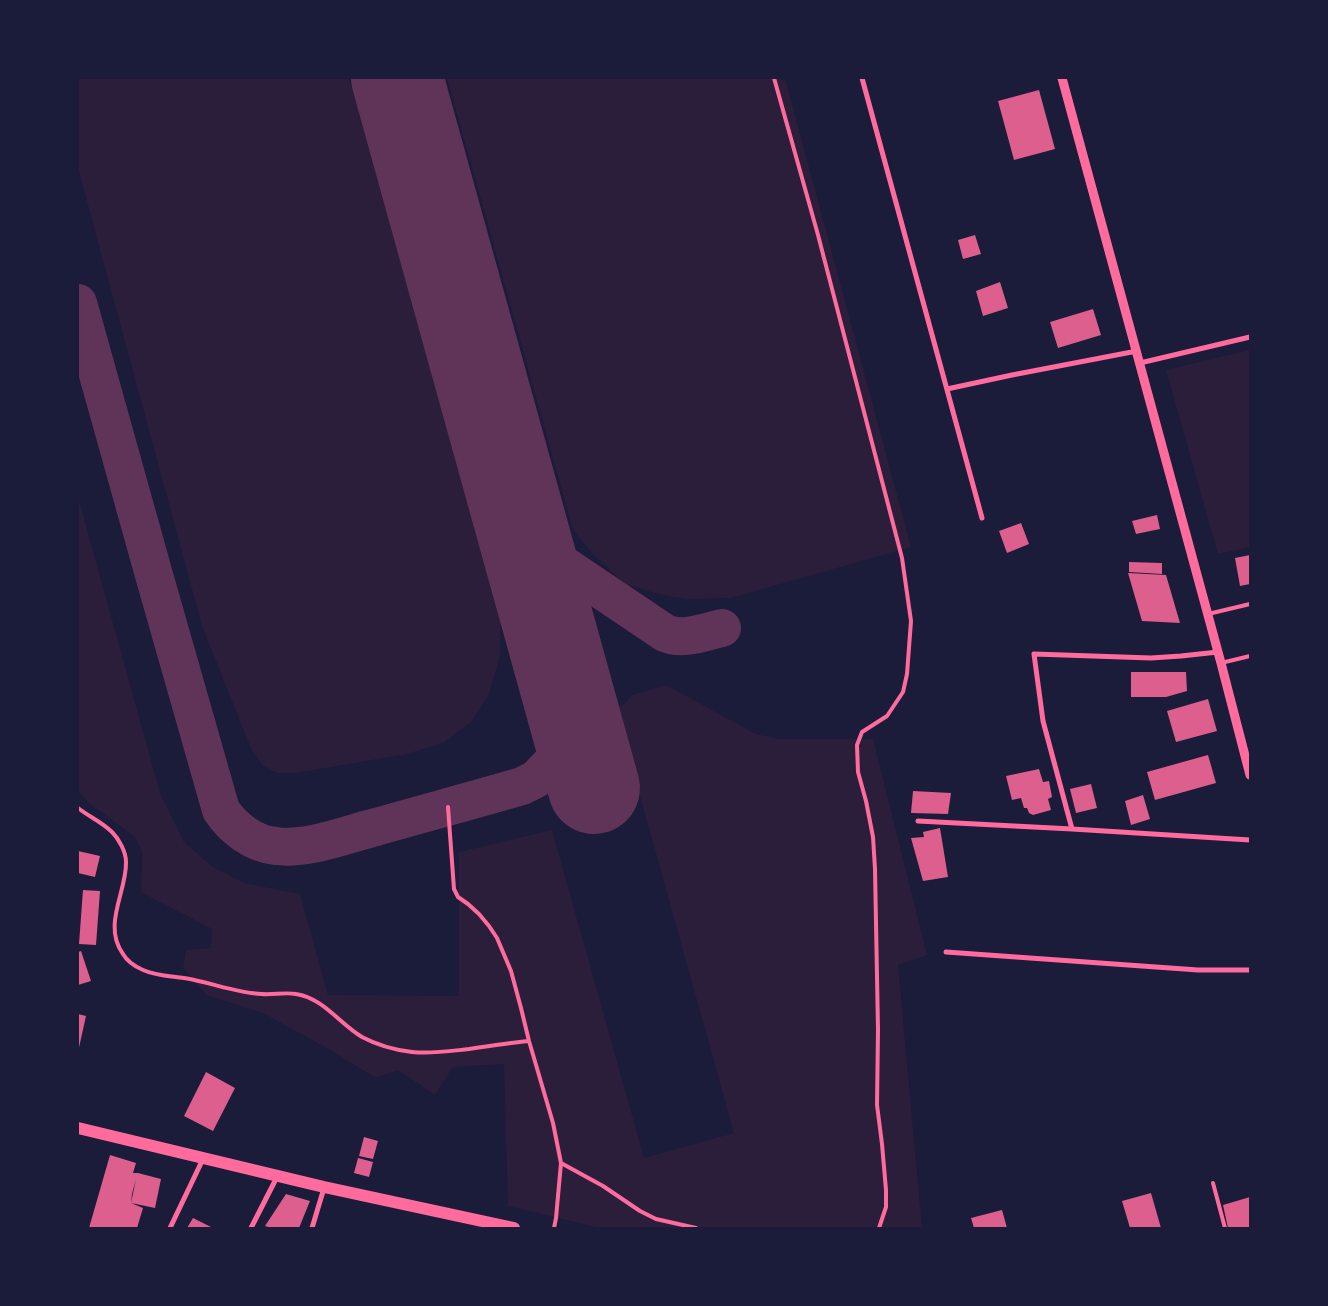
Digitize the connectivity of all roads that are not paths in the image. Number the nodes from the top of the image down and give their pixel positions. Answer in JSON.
{"nodes":[{"id":1,"x":774,"y":78,"type":"edge"},
{"id":2,"x":862,"y":78,"type":"edge"},
{"id":3,"x":1062,"y":78,"type":"edge"},
{"id":4,"x":1250,"y":336,"type":"edge"},
{"id":5,"x":1137,"y":351,"type":"junction"},
{"id":6,"x":1140,"y":363,"type":"junction"},
{"id":7,"x":947,"y":390,"type":"junction"},
{"id":8,"x":982,"y":518,"type":"dead end"},
{"id":9,"x":1250,"y":604,"type":"edge"},
{"id":10,"x":1208,"y":614,"type":"junction"},
{"id":11,"x":1218,"y":652,"type":"junction"},
{"id":12,"x":1250,"y":656,"type":"edge"},
{"id":13,"x":1221,"y":663,"type":"junction"},
{"id":14,"x":1250,"y":775,"type":"edge"},
{"id":15,"x":448,"y":807,"type":"dead end"},
{"id":16,"x":78,"y":808,"type":"edge"},
{"id":17,"x":918,"y":820,"type":"dead end"},
{"id":18,"x":1072,"y":828,"type":"junction"},
{"id":19,"x":1250,"y":840,"type":"edge"},
{"id":20,"x":946,"y":952,"type":"dead end"},
{"id":21,"x":1250,"y":970,"type":"edge"},
{"id":22,"x":529,"y":1041,"type":"junction"},
{"id":23,"x":78,"y":1128,"type":"edge"},
{"id":24,"x":204,"y":1158,"type":"junction"},
{"id":25,"x":561,"y":1163,"type":"junction"},
{"id":26,"x":278,"y":1176,"type":"junction"},
{"id":27,"x":1213,"y":1183,"type":"dead end"},
{"id":28,"x":324,"y":1187,"type":"junction"},
{"id":29,"x":170,"y":1228,"type":"edge"},
{"id":30,"x":251,"y":1228,"type":"edge"},
{"id":31,"x":312,"y":1228,"type":"edge"},
{"id":32,"x":514,"y":1228,"type":"edge"},
{"id":33,"x":554,"y":1228,"type":"edge"},
{"id":34,"x":696,"y":1228,"type":"edge"},
{"id":35,"x":879,"y":1228,"type":"edge"},
{"id":36,"x":1225,"y":1228,"type":"edge"}],
"edges":[{"from":1,"to":35,"type":"lane"},
{"from":2,"to":7,"type":"street"},
{"from":3,"to":5,"type":"street"},
{"from":4,"to":6,"type":"street"},
{"from":5,"to":6,"type":"street"},
{"from":5,"to":7,"type":"street"},
{"from":6,"to":10,"type":"street"},
{"from":7,"to":8,"type":"street"},
{"from":9,"to":10,"type":"lane"},
{"from":10,"to":11,"type":"street"},
{"from":11,"to":13,"type":"street"},
{"from":11,"to":18,"type":"street"},
{"from":12,"to":13,"type":"lane"},
{"from":13,"to":14,"type":"street"},
{"from":15,"to":22,"type":"lane"},
{"from":16,"to":22,"type":"lane"},
{"from":17,"to":18,"type":"street"},
{"from":18,"to":19,"type":"street"},
{"from":20,"to":21,"type":"street"},
{"from":22,"to":25,"type":"lane"},
{"from":23,"to":24,"type":"main road"},
{"from":24,"to":26,"type":"main road"},
{"from":24,"to":29,"type":"street"},
{"from":25,"to":33,"type":"lane"},
{"from":25,"to":34,"type":"lane"},
{"from":26,"to":28,"type":"main road"},
{"from":26,"to":30,"type":"street"},
{"from":27,"to":36,"type":"lane"},
{"from":28,"to":31,"type":"street"},
{"from":28,"to":32,"type":"main road"}]}
